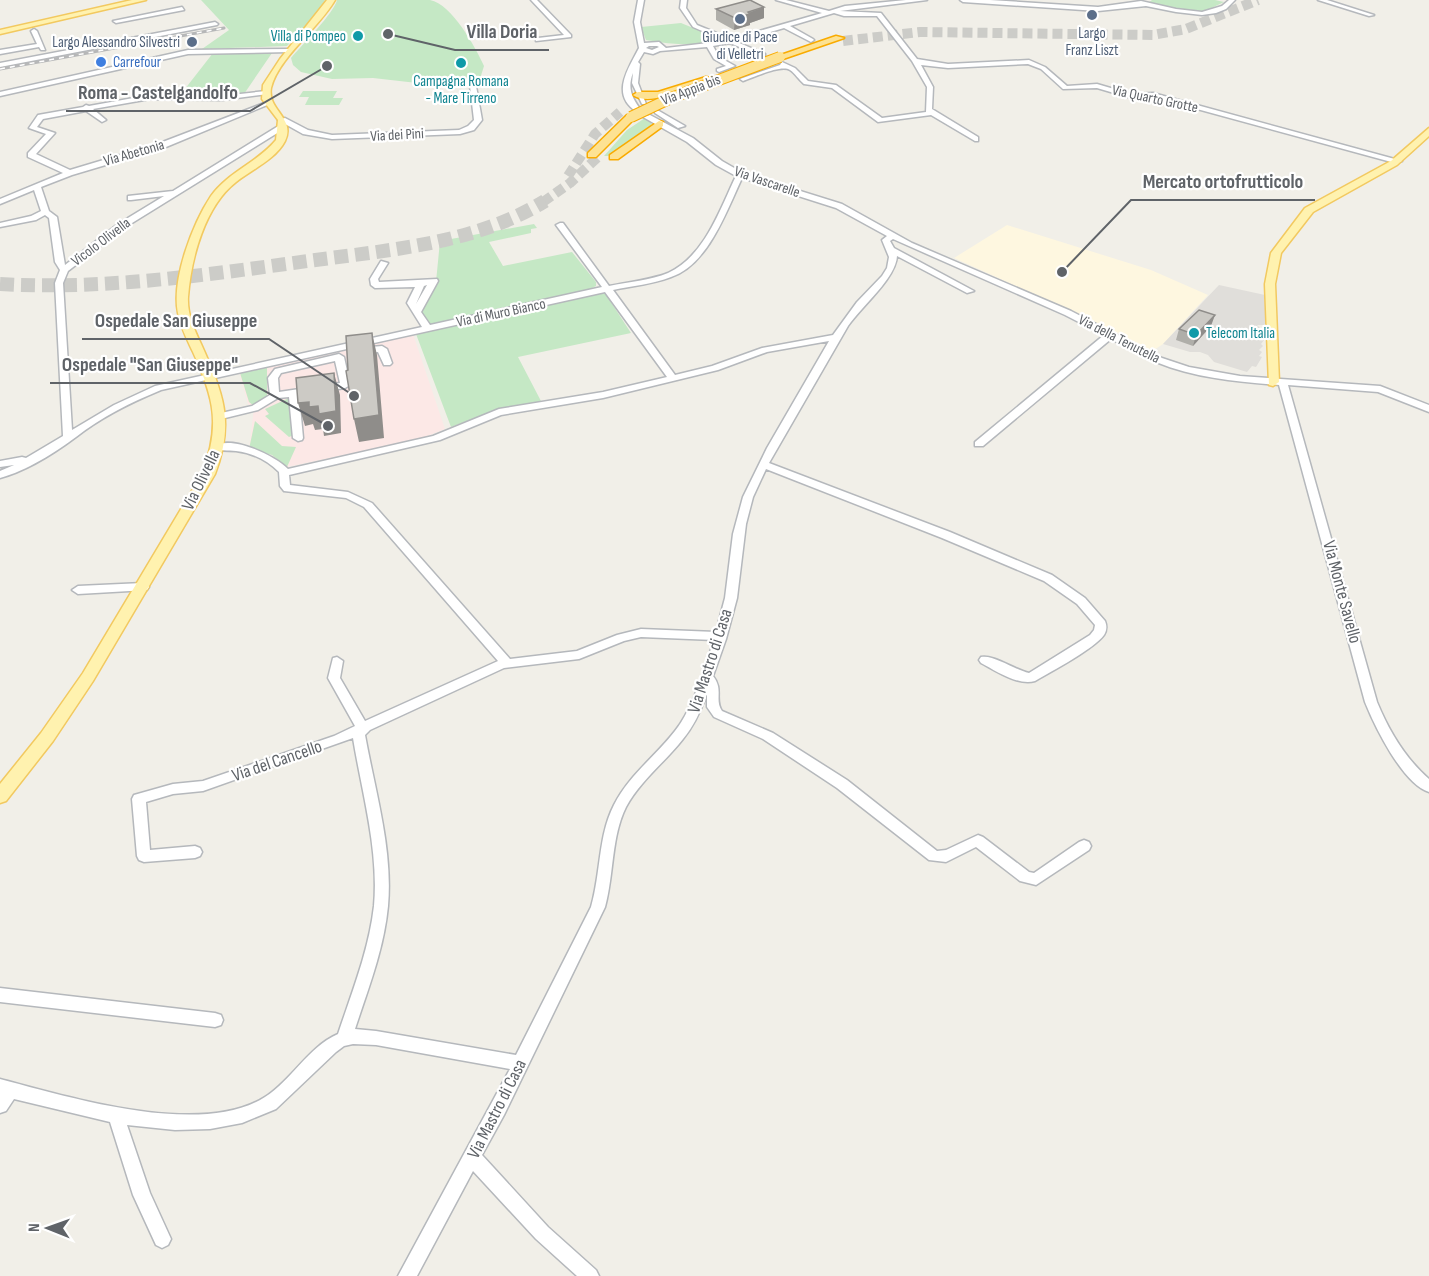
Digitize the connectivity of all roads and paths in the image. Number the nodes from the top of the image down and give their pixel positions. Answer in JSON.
{"nodes":[{"id":1,"x":142,"y":0,"type":"edge"},
{"id":2,"x":331,"y":0,"type":"edge"},
{"id":3,"x":534,"y":0,"type":"edge"},
{"id":4,"x":641,"y":0,"type":"edge"},
{"id":5,"x":684,"y":0,"type":"edge"},
{"id":6,"x":779,"y":0,"type":"edge"},
{"id":7,"x":851,"y":0,"type":"edge"},
{"id":8,"x":924,"y":0,"type":"edge"},
{"id":9,"x":963,"y":0,"type":"edge"},
{"id":10,"x":1125,"y":0,"type":"edge"},
{"id":11,"x":1232,"y":0,"type":"edge"},
{"id":12,"x":1321,"y":0,"type":"edge"},
{"id":13,"x":1359,"y":0,"type":"edge"},
{"id":14,"x":1146,"y":4,"type":"junction"},
{"id":15,"x":858,"y":5,"type":"junction"},
{"id":16,"x":1343,"y":6,"type":"junction"},
{"id":17,"x":830,"y":11,"type":"junction"},
{"id":18,"x":1371,"y":15,"type":"dead end"},
{"id":19,"x":216,"y":24,"type":"dead end"},
{"id":20,"x":784,"y":25,"type":"junction"},
{"id":21,"x":197,"y":28,"type":"junction"},
{"id":22,"x":34,"y":31,"type":"dead end"},
{"id":23,"x":0,"y":32,"type":"edge"},
{"id":24,"x":639,"y":35,"type":"junction"},
{"id":25,"x":810,"y":39,"type":"dead end"},
{"id":26,"x":129,"y":40,"type":"junction"},
{"id":27,"x":538,"y":40,"type":"dead end"},
{"id":28,"x":841,"y":40,"type":"tunnel mouth"},
{"id":29,"x":732,"y":41,"type":"junction"},
{"id":30,"x":41,"y":45,"type":"junction"},
{"id":31,"x":709,"y":45,"type":"junction"},
{"id":32,"x":657,"y":47,"type":"junction"},
{"id":33,"x":642,"y":48,"type":"junction"},
{"id":34,"x":290,"y":50,"type":"junction"},
{"id":35,"x":0,"y":52,"type":"edge"},
{"id":36,"x":763,"y":55,"type":"dead end"},
{"id":37,"x":47,"y":56,"type":"junction"},
{"id":38,"x":637,"y":59,"type":"junction"},
{"id":39,"x":915,"y":60,"type":"junction"},
{"id":40,"x":784,"y":61,"type":"junction"},
{"id":41,"x":0,"y":65,"type":"edge"},
{"id":42,"x":748,"y":69,"type":"junction"},
{"id":43,"x":719,"y":70,"type":"dead end"},
{"id":44,"x":743,"y":79,"type":"dead end"},
{"id":45,"x":473,"y":86,"type":"dead end"},
{"id":46,"x":0,"y":94,"type":"edge"},
{"id":47,"x":267,"y":98,"type":"junction"},
{"id":48,"x":86,"y":107,"type":"junction"},
{"id":49,"x":638,"y":109,"type":"junction"},
{"id":50,"x":620,"y":112,"type":"tunnel mouth"},
{"id":51,"x":931,"y":113,"type":"junction"},
{"id":52,"x":658,"y":118,"type":"junction"},
{"id":53,"x":102,"y":120,"type":"dead end"},
{"id":54,"x":283,"y":124,"type":"junction"},
{"id":55,"x":1429,"y":131,"type":"edge"},
{"id":56,"x":975,"y":139,"type":"dead end"},
{"id":57,"x":595,"y":155,"type":"tunnel mouth"},
{"id":58,"x":614,"y":157,"type":"tunnel mouth"},
{"id":59,"x":1398,"y":161,"type":"junction"},
{"id":60,"x":69,"y":172,"type":"junction"},
{"id":61,"x":740,"y":175,"type":"junction"},
{"id":62,"x":37,"y":186,"type":"junction"},
{"id":63,"x":176,"y":192,"type":"junction"},
{"id":64,"x":131,"y":198,"type":"dead end"},
{"id":65,"x":0,"y":202,"type":"edge"},
{"id":66,"x":45,"y":213,"type":"junction"},
{"id":67,"x":0,"y":225,"type":"edge"},
{"id":68,"x":560,"y":225,"type":"dead end"},
{"id":69,"x":891,"y":243,"type":"junction"},
{"id":70,"x":384,"y":262,"type":"dead end"},
{"id":71,"x":64,"y":270,"type":"junction"},
{"id":72,"x":610,"y":290,"type":"junction"},
{"id":73,"x":969,"y":291,"type":"dead end"},
{"id":74,"x":427,"y":328,"type":"junction"},
{"id":75,"x":1110,"y":335,"type":"junction"},
{"id":76,"x":838,"y":337,"type":"junction"},
{"id":77,"x":339,"y":357,"type":"junction"},
{"id":78,"x":387,"y":363,"type":"dead end"},
{"id":79,"x":208,"y":375,"type":"junction"},
{"id":80,"x":673,"y":378,"type":"junction"},
{"id":81,"x":1278,"y":382,"type":"junction"},
{"id":82,"x":294,"y":393,"type":"junction"},
{"id":83,"x":275,"y":396,"type":"junction"},
{"id":84,"x":1429,"y":409,"type":"edge"},
{"id":85,"x":221,"y":416,"type":"junction"},
{"id":86,"x":298,"y":438,"type":"dead end"},
{"id":87,"x":68,"y":439,"type":"junction"},
{"id":88,"x":979,"y":444,"type":"dead end"},
{"id":89,"x":218,"y":447,"type":"junction"},
{"id":90,"x":36,"y":458,"type":"junction"},
{"id":91,"x":0,"y":464,"type":"edge"},
{"id":92,"x":765,"y":465,"type":"junction"},
{"id":93,"x":284,"y":473,"type":"junction"},
{"id":94,"x":0,"y":475,"type":"edge"},
{"id":95,"x":143,"y":587,"type":"junction"},
{"id":96,"x":78,"y":590,"type":"dead end"},
{"id":97,"x":720,"y":636,"type":"junction"},
{"id":98,"x":985,"y":660,"type":"dead end"},
{"id":99,"x":337,"y":661,"type":"dead end"},
{"id":100,"x":507,"y":663,"type":"junction"},
{"id":101,"x":706,"y":676,"type":"junction"},
{"id":102,"x":361,"y":731,"type":"junction"},
{"id":103,"x":1429,"y":787,"type":"edge"},
{"id":104,"x":0,"y":796,"type":"edge"},
{"id":105,"x":1084,"y":846,"type":"dead end"},
{"id":106,"x":195,"y":852,"type":"dead end"},
{"id":107,"x":0,"y":995,"type":"edge"},
{"id":108,"x":215,"y":1020,"type":"dead end"},
{"id":109,"x":344,"y":1038,"type":"junction"},
{"id":110,"x":520,"y":1063,"type":"junction"},
{"id":111,"x":5,"y":1088,"type":"edge"},
{"id":112,"x":0,"y":1105,"type":"edge"},
{"id":113,"x":116,"y":1115,"type":"junction"},
{"id":114,"x":472,"y":1157,"type":"junction"},
{"id":115,"x":162,"y":1239,"type":"dead end"},
{"id":116,"x":406,"y":1276,"type":"edge"},
{"id":117,"x":590,"y":1276,"type":"edge"}],
"edges":[{"from":1,"to":23,"type":"main road"},
{"from":2,"to":34,"type":"main road"},
{"from":3,"to":27,"type":"street"},
{"from":4,"to":24,"type":"street"},
{"from":5,"to":29,"type":"street"},
{"from":6,"to":17,"type":"street"},
{"from":7,"to":15,"type":"street"},
{"from":8,"to":15,"type":"street"},
{"from":9,"to":14,"type":"street"},
{"from":10,"to":14,"type":"street"},
{"from":11,"to":14,"type":"street"},
{"from":12,"to":16,"type":"street"},
{"from":13,"to":16,"type":"street"},
{"from":15,"to":17,"type":"street"},
{"from":16,"to":18,"type":"street"},
{"from":17,"to":20,"type":"street"},
{"from":17,"to":39,"type":"street"},
{"from":19,"to":21,"type":"street"},
{"from":20,"to":25,"type":"street"},
{"from":20,"to":29,"type":"street"},
{"from":21,"to":26,"type":"street"},
{"from":21,"to":26,"type":"street"},
{"from":22,"to":30,"type":"street"},
{"from":24,"to":32,"type":"street"},
{"from":24,"to":33,"type":"street"},
{"from":26,"to":37,"type":"street"},
{"from":28,"to":40,"type":"highway","name":"Via Appia bis"},
{"from":29,"to":31,"type":"street"},
{"from":29,"to":36,"type":"street"},
{"from":30,"to":35,"type":"street"},
{"from":30,"to":37,"type":"street"},
{"from":31,"to":32,"type":"street"},
{"from":31,"to":43,"type":"street"},
{"from":32,"to":33,"type":"street"},
{"from":32,"to":38,"type":"street"},
{"from":33,"to":38,"type":"street"},
{"from":34,"to":46,"type":"street"},
{"from":34,"to":47,"type":"main road"},
{"from":37,"to":41,"type":"street"},
{"from":38,"to":49,"type":"street"},
{"from":39,"to":51,"type":"street"},
{"from":39,"to":59,"type":"street","name":"Via Quarto Grotte"},
{"from":40,"to":42,"type":"highway","name":"Via Appia bis","bridge":true},
{"from":40,"to":44,"type":"street"},
{"from":40,"to":49,"type":"highway","name":"Via Appia bis","bridge":true},
{"from":40,"to":51,"type":"street"},
{"from":42,"to":49,"type":"highway","name":"Via Appia bis","bridge":true},
{"from":42,"to":49,"type":"highway","bridge":true},
{"from":45,"to":54,"type":"street","name":"Via dei Pini"},
{"from":47,"to":48,"type":"street"},
{"from":47,"to":54,"type":"main road"},
{"from":47,"to":60,"type":"street","name":"Via Abetonia"},
{"from":48,"to":53,"type":"street"},
{"from":48,"to":60,"type":"street"},
{"from":49,"to":50,"type":"highway"},
{"from":49,"to":52,"type":"street","name":"Via Vascarelle"},
{"from":49,"to":57,"type":"highway","name":"Via Appia bis"},
{"from":51,"to":56,"type":"street"},
{"from":52,"to":58,"type":"highway"},
{"from":52,"to":61,"type":"street","name":"Via Vascarelle"},
{"from":54,"to":63,"type":"street","name":"Vicolo Olivella"},
{"from":54,"to":79,"type":"main road","name":"Via Olivella"},
{"from":55,"to":59,"type":"main road"},
{"from":59,"to":81,"type":"main road"},
{"from":60,"to":62,"type":"street","name":"Via Abetonia"},
{"from":61,"to":69,"type":"street","name":"Via Vascarelle"},
{"from":61,"to":72,"type":"street","name":"Via di Muro Bianco"},
{"from":62,"to":65,"type":"street","name":"Via Abetonia"},
{"from":62,"to":66,"type":"street"},
{"from":63,"to":64,"type":"street"},
{"from":63,"to":71,"type":"street","name":"Vicolo Olivella"},
{"from":66,"to":67,"type":"street"},
{"from":66,"to":71,"type":"street"},
{"from":68,"to":72,"type":"street"},
{"from":69,"to":73,"type":"street"},
{"from":69,"to":75,"type":"street","name":"Via della Tenutella"},
{"from":69,"to":76,"type":"street","name":"Via Mastro di Casa"},
{"from":70,"to":74,"type":"street"},
{"from":71,"to":87,"type":"street","name":"Vicolo Olivella"},
{"from":72,"to":74,"type":"street","name":"Via di Muro Bianco"},
{"from":72,"to":80,"type":"street"},
{"from":74,"to":79,"type":"street","name":"Via di Muro Bianco"},
{"from":75,"to":81,"type":"street","name":"Via della Tenutella"},
{"from":75,"to":88,"type":"street"},
{"from":76,"to":80,"type":"street"},
{"from":76,"to":92,"type":"street","name":"Via Mastro di Casa"},
{"from":77,"to":78,"type":"street"},
{"from":77,"to":82,"type":"street"},
{"from":77,"to":83,"type":"street"},
{"from":79,"to":85,"type":"main road","name":"Via Olivella"},
{"from":79,"to":87,"type":"street","name":"Via di Muro Bianco"},
{"from":80,"to":93,"type":"street"},
{"from":81,"to":84,"type":"street","name":"Via della Tenutella"},
{"from":81,"to":103,"type":"street","name":"Via Monte Savello"},
{"from":82,"to":83,"type":"street"},
{"from":82,"to":86,"type":"street"},
{"from":83,"to":85,"type":"street"},
{"from":85,"to":89,"type":"main road","name":"Via Olivella"},
{"from":87,"to":90,"type":"street","name":"Via di Muro Bianco"},
{"from":89,"to":93,"type":"street"},
{"from":89,"to":95,"type":"main road","name":"Via Olivella"},
{"from":90,"to":91,"type":"street"},
{"from":90,"to":94,"type":"street","name":"Via di Muro Bianco"},
{"from":92,"to":97,"type":"street","name":"Via Mastro di Casa"},
{"from":92,"to":98,"type":"street"},
{"from":93,"to":100,"type":"street"},
{"from":95,"to":96,"type":"street"},
{"from":95,"to":104,"type":"main road","name":"Via Olivella"},
{"from":97,"to":100,"type":"street","name":"Via del Cancello"},
{"from":97,"to":101,"type":"street","name":"Via Mastro di Casa"},
{"from":99,"to":102,"type":"street"},
{"from":100,"to":102,"type":"street","name":"Via del Cancello"},
{"from":101,"to":105,"type":"street"},
{"from":101,"to":110,"type":"street","name":"Via Mastro di Casa"},
{"from":102,"to":106,"type":"street","name":"Via del Cancello"},
{"from":102,"to":109,"type":"street"},
{"from":107,"to":108,"type":"street"},
{"from":109,"to":110,"type":"street"},
{"from":109,"to":113,"type":"street"},
{"from":110,"to":114,"type":"street","name":"Via Mastro di Casa"},
{"from":111,"to":112,"type":"street"},
{"from":111,"to":113,"type":"street"},
{"from":113,"to":115,"type":"street"},
{"from":114,"to":116,"type":"street","name":"Via Mastro di Casa"},
{"from":114,"to":117,"type":"street"}]}
